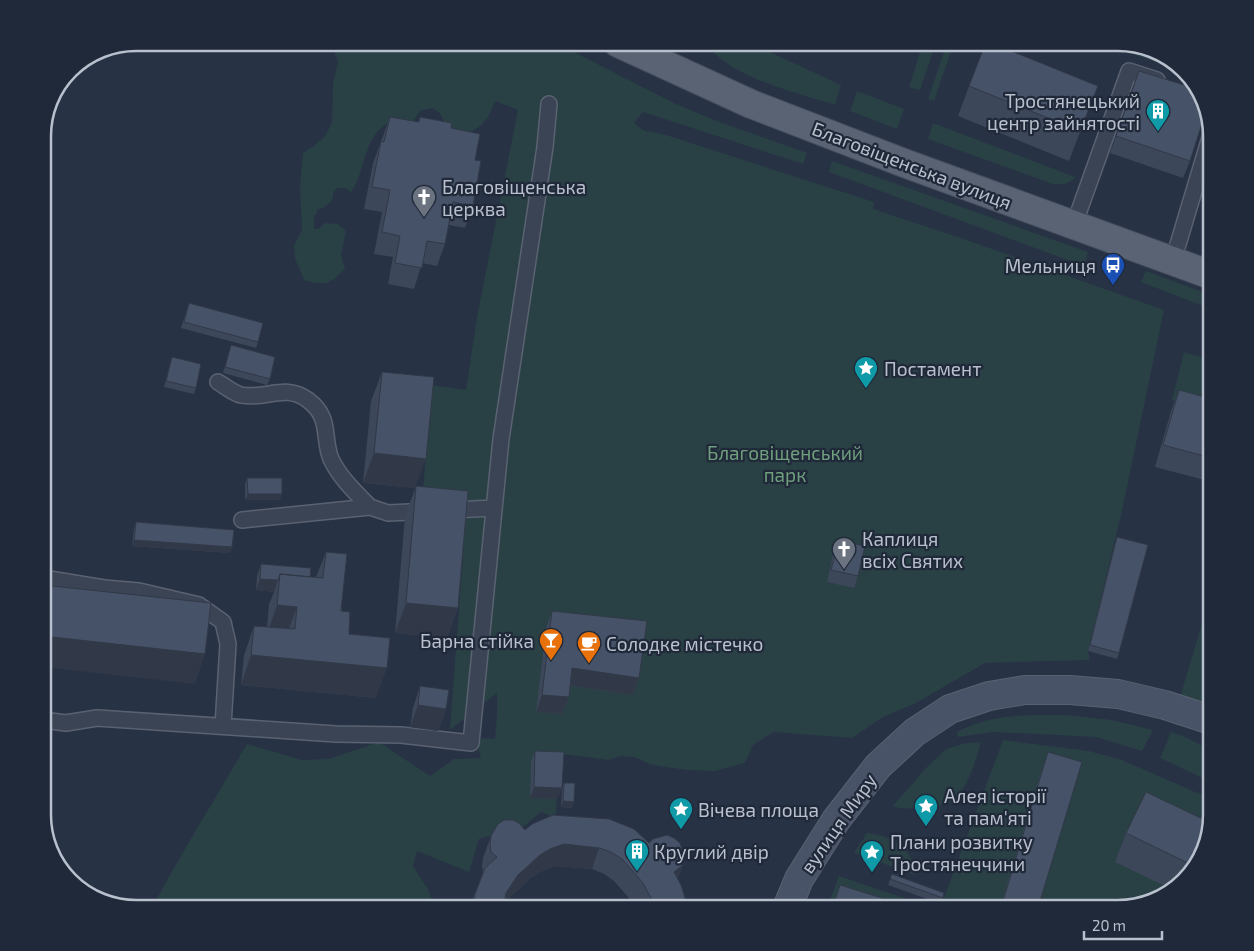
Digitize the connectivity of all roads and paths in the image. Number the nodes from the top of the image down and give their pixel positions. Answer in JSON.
{"nodes":[{"id":1,"x":637,"y":51,"type":"edge"},
{"id":2,"x":1174,"y":85,"type":"edge"},
{"id":3,"x":549,"y":104,"type":"dead end"},
{"id":4,"x":1203,"y":161,"type":"edge"},
{"id":5,"x":1074,"y":225,"type":"junction"},
{"id":6,"x":1173,"y":261,"type":"junction"},
{"id":7,"x":1203,"y":272,"type":"edge"},
{"id":8,"x":218,"y":382,"type":"dead end"},
{"id":9,"x":370,"y":507,"type":"junction"},
{"id":10,"x":494,"y":508,"type":"junction"},
{"id":11,"x":242,"y":520,"type":"dead end"},
{"id":12,"x":51,"y":579,"type":"edge"},
{"id":13,"x":1203,"y":717,"type":"edge"},
{"id":14,"x":51,"y":721,"type":"edge"},
{"id":15,"x":223,"y":726,"type":"junction"},
{"id":16,"x":790,"y":900,"type":"edge"}],
"edges":[{"from":1,"to":5,"type":"main road","name":"Благовіщенська вулиця"},
{"from":2,"to":5,"type":"lane"},
{"from":3,"to":10,"type":"lane"},
{"from":4,"to":6,"type":"lane"},
{"from":5,"to":6,"type":"main road","name":"Благовіщенська вулиця"},
{"from":6,"to":7,"type":"main road","name":"Благовіщенська вулиця"},
{"from":8,"to":9,"type":"lane"},
{"from":9,"to":10,"type":"lane"},
{"from":9,"to":11,"type":"lane"},
{"from":10,"to":15,"type":"lane"},
{"from":12,"to":15,"type":"lane"},
{"from":13,"to":16,"type":"street","name":"вулиця Миру"},
{"from":14,"to":15,"type":"lane"}]}
